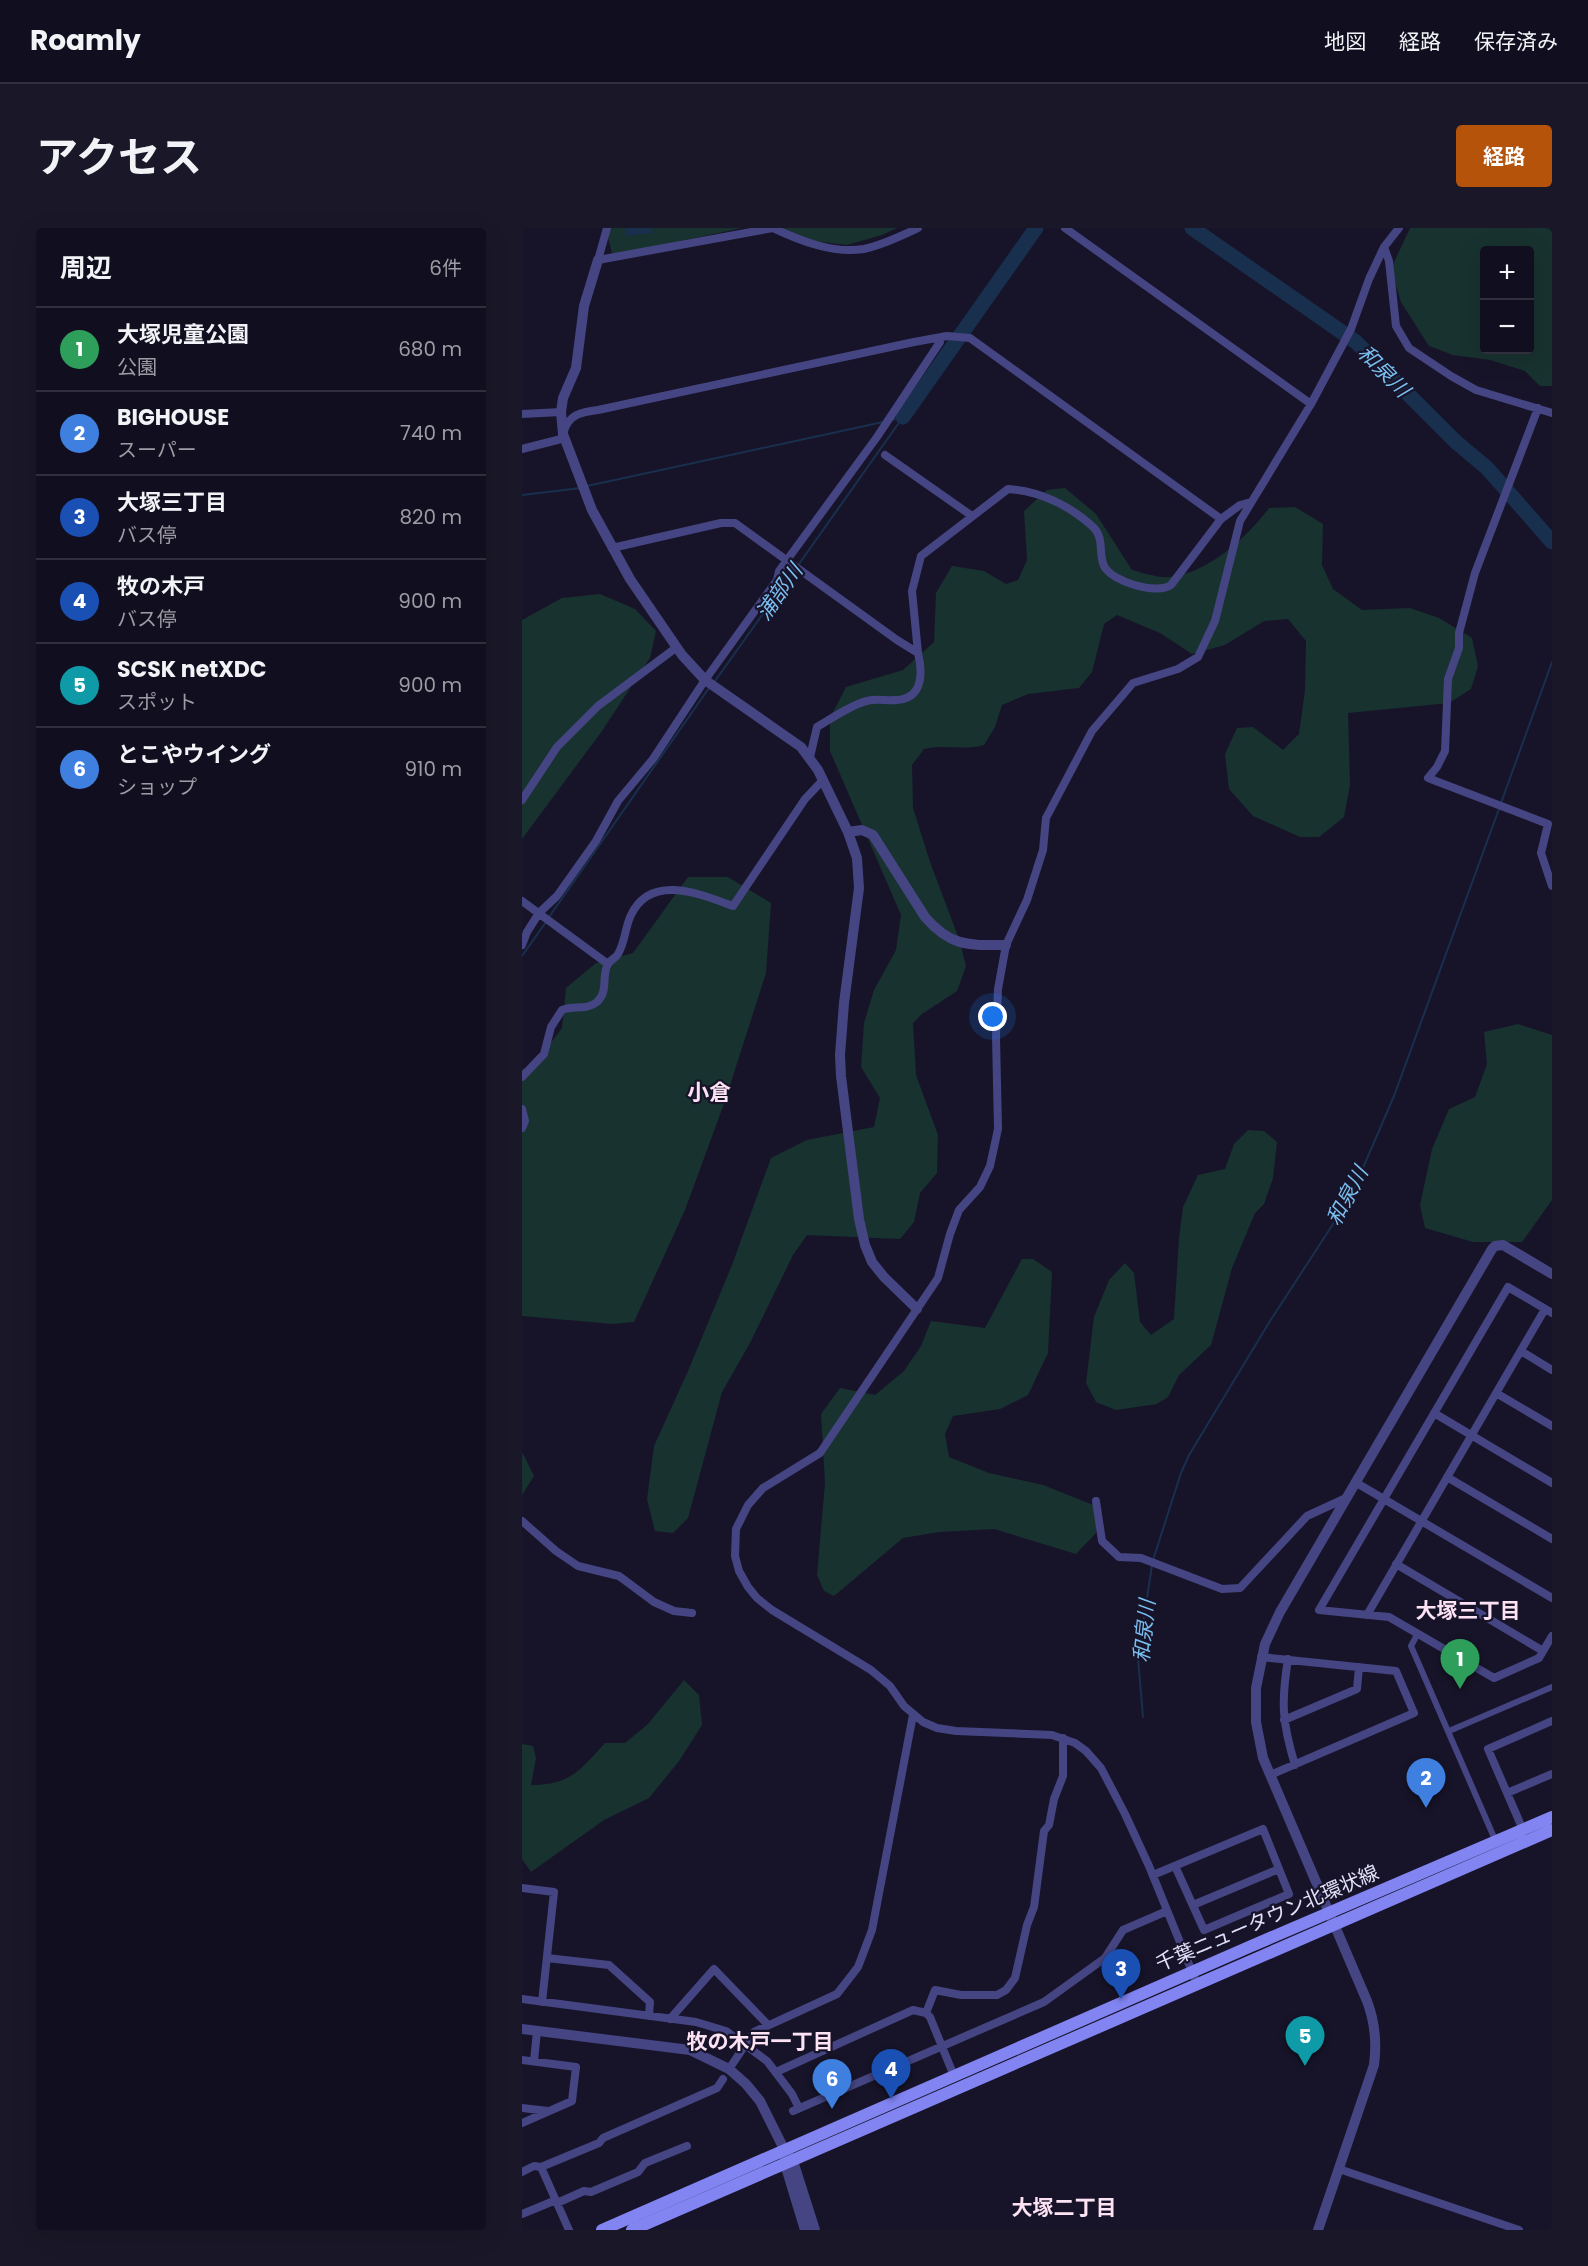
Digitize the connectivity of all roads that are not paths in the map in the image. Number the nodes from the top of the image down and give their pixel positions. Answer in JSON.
{"nodes":[{"id":1,"x":607,"y":228,"type":"edge"},
{"id":2,"x":918,"y":228,"type":"edge"},
{"id":3,"x":1065,"y":228,"type":"edge"},
{"id":4,"x":1399,"y":228,"type":"edge"},
{"id":5,"x":1384,"y":247,"type":"junction"},
{"id":6,"x":598,"y":260,"type":"junction"},
{"id":7,"x":944,"y":336,"type":"junction"},
{"id":8,"x":1311,"y":404,"type":"junction"},
{"id":9,"x":1538,"y":408,"type":"junction"},
{"id":10,"x":561,"y":412,"type":"junction"},
{"id":11,"x":1552,"y":413,"type":"edge"},
{"id":12,"x":522,"y":414,"type":"edge"},
{"id":13,"x":564,"y":436,"type":"junction"},
{"id":14,"x":522,"y":449,"type":"edge"},
{"id":15,"x":885,"y":455,"type":"dead end"},
{"id":16,"x":1251,"y":502,"type":"junction"},
{"id":17,"x":972,"y":516,"type":"junction"},
{"id":18,"x":1221,"y":519,"type":"junction"},
{"id":19,"x":612,"y":548,"type":"junction"},
{"id":20,"x":788,"y":561,"type":"junction"},
{"id":21,"x":677,"y":646,"type":"junction"},
{"id":22,"x":918,"y":653,"type":"junction"},
{"id":23,"x":705,"y":680,"type":"junction"},
{"id":24,"x":810,"y":757,"type":"junction"},
{"id":25,"x":823,"y":780,"type":"junction"},
{"id":26,"x":522,"y":800,"type":"edge"},
{"id":27,"x":848,"y":832,"type":"junction"},
{"id":28,"x":1552,"y":886,"type":"edge"},
{"id":29,"x":522,"y":901,"type":"edge"},
{"id":30,"x":539,"y":913,"type":"junction"},
{"id":31,"x":522,"y":945,"type":"edge"},
{"id":32,"x":1006,"y":945,"type":"junction"},
{"id":33,"x":608,"y":964,"type":"junction"},
{"id":34,"x":522,"y":1077,"type":"edge"},
{"id":35,"x":522,"y":1109,"type":"edge"},
{"id":36,"x":522,"y":1128,"type":"edge"},
{"id":37,"x":1552,"y":1274,"type":"edge"},
{"id":38,"x":917,"y":1309,"type":"junction"},
{"id":39,"x":1549,"y":1311,"type":"edge"},
{"id":40,"x":1521,"y":1351,"type":"junction"},
{"id":41,"x":1552,"y":1370,"type":"edge"},
{"id":42,"x":1496,"y":1393,"type":"junction"},
{"id":43,"x":1434,"y":1413,"type":"junction"},
{"id":44,"x":1552,"y":1426,"type":"edge"},
{"id":45,"x":1471,"y":1436,"type":"junction"},
{"id":46,"x":1447,"y":1477,"type":"junction"},
{"id":47,"x":1355,"y":1482,"type":"junction"},
{"id":48,"x":1552,"y":1483,"type":"edge"},
{"id":49,"x":1346,"y":1498,"type":"junction"},
{"id":50,"x":1384,"y":1499,"type":"junction"},
{"id":51,"x":1096,"y":1502,"type":"dead end"},
{"id":52,"x":522,"y":1521,"type":"edge"},
{"id":53,"x":1421,"y":1521,"type":"junction"},
{"id":54,"x":1552,"y":1539,"type":"edge"},
{"id":55,"x":1396,"y":1564,"type":"junction"},
{"id":56,"x":1552,"y":1598,"type":"edge"},
{"id":57,"x":692,"y":1613,"type":"dead end"},
{"id":58,"x":1367,"y":1615,"type":"junction"},
{"id":59,"x":1418,"y":1633,"type":"junction"},
{"id":60,"x":1552,"y":1636,"type":"edge"},
{"id":61,"x":1543,"y":1651,"type":"junction"},
{"id":62,"x":1261,"y":1657,"type":"junction"},
{"id":63,"x":1288,"y":1659,"type":"junction"},
{"id":64,"x":1359,"y":1667,"type":"junction"},
{"id":65,"x":1552,"y":1687,"type":"edge"},
{"id":66,"x":913,"y":1715,"type":"junction"},
{"id":67,"x":1284,"y":1720,"type":"junction"},
{"id":68,"x":1552,"y":1721,"type":"edge"},
{"id":69,"x":1449,"y":1731,"type":"junction"},
{"id":70,"x":1063,"y":1738,"type":"junction"},
{"id":71,"x":1295,"y":1765,"type":"junction"},
{"id":72,"x":1552,"y":1774,"type":"edge"},
{"id":73,"x":1270,"y":1775,"type":"junction"},
{"id":74,"x":1507,"y":1793,"type":"junction"},
{"id":75,"x":1552,"y":1817,"type":"edge"},
{"id":76,"x":1552,"y":1830,"type":"edge"},
{"id":77,"x":1522,"y":1834,"type":"junction"},
{"id":78,"x":1492,"y":1835,"type":"dead end"},
{"id":79,"x":1175,"y":1866,"type":"junction"},
{"id":80,"x":1279,"y":1869,"type":"junction"},
{"id":81,"x":1153,"y":1875,"type":"junction"},
{"id":82,"x":522,"y":1888,"type":"edge"},
{"id":83,"x":1192,"y":1905,"type":"junction"},
{"id":84,"x":1167,"y":1911,"type":"junction"},
{"id":85,"x":1332,"y":1918,"type":"junction"},
{"id":86,"x":547,"y":1958,"type":"junction"},
{"id":87,"x":1192,"y":1972,"type":"junction"},
{"id":88,"x":1197,"y":1984,"type":"junction"},
{"id":89,"x":522,"y":1999,"type":"edge"},
{"id":90,"x":542,"y":2002,"type":"junction"},
{"id":91,"x":926,"y":2013,"type":"junction"},
{"id":92,"x":649,"y":2016,"type":"junction"},
{"id":93,"x":670,"y":2019,"type":"junction"},
{"id":94,"x":768,"y":2025,"type":"junction"},
{"id":95,"x":522,"y":2029,"type":"edge"},
{"id":96,"x":537,"y":2031,"type":"junction"},
{"id":97,"x":746,"y":2044,"type":"junction"},
{"id":98,"x":942,"y":2046,"type":"junction"},
{"id":99,"x":522,"y":2060,"type":"edge"},
{"id":100,"x":534,"y":2061,"type":"junction"},
{"id":101,"x":729,"y":2068,"type":"junction"},
{"id":102,"x":776,"y":2072,"type":"junction"},
{"id":103,"x":954,"y":2076,"type":"junction"},
{"id":104,"x":723,"y":2079,"type":"dead end"},
{"id":105,"x":522,"y":2108,"type":"edge"},
{"id":106,"x":549,"y":2111,"type":"junction"},
{"id":107,"x":522,"y":2123,"type":"edge"},
{"id":108,"x":687,"y":2146,"type":"dead end"},
{"id":109,"x":788,"y":2158,"type":"junction"},
{"id":110,"x":541,"y":2168,"type":"junction"},
{"id":111,"x":1339,"y":2169,"type":"junction"},
{"id":112,"x":522,"y":2172,"type":"edge"},
{"id":113,"x":556,"y":2201,"type":"junction"},
{"id":114,"x":522,"y":2214,"type":"edge"},
{"id":115,"x":569,"y":2230,"type":"edge"},
{"id":116,"x":602,"y":2230,"type":"edge"},
{"id":117,"x":632,"y":2230,"type":"edge"},
{"id":118,"x":805,"y":2230,"type":"edge"},
{"id":119,"x":815,"y":2230,"type":"edge"},
{"id":120,"x":1318,"y":2230,"type":"edge"},
{"id":121,"x":1519,"y":2230,"type":"edge"}],
"edges":[{"from":1,"to":6,"type":"street"},
{"from":2,"to":6,"type":"street"},
{"from":3,"to":8,"type":"street"},
{"from":4,"to":5,"type":"street"},
{"from":5,"to":8,"type":"street"},
{"from":5,"to":9,"type":"street"},
{"from":6,"to":10,"type":"street"},
{"from":7,"to":13,"type":"street"},
{"from":7,"to":18,"type":"street"},
{"from":7,"to":20,"type":"street"},
{"from":8,"to":16,"type":"street"},
{"from":9,"to":11,"type":"street"},
{"from":9,"to":28,"type":"street"},
{"from":10,"to":12,"type":"street"},
{"from":10,"to":13,"type":"street"},
{"from":13,"to":14,"type":"street"},
{"from":13,"to":19,"type":"street"},
{"from":15,"to":17,"type":"street"},
{"from":16,"to":18,"type":"street"},
{"from":16,"to":32,"type":"street"},
{"from":17,"to":18,"type":"street"},
{"from":17,"to":22,"type":"street"},
{"from":19,"to":20,"type":"street"},
{"from":19,"to":21,"type":"street"},
{"from":20,"to":22,"type":"street"},
{"from":20,"to":23,"type":"street"},
{"from":21,"to":23,"type":"street"},
{"from":21,"to":26,"type":"street"},
{"from":22,"to":24,"type":"street"},
{"from":23,"to":24,"type":"street"},
{"from":23,"to":30,"type":"street"},
{"from":24,"to":25,"type":"street"},
{"from":25,"to":27,"type":"street"},
{"from":25,"to":33,"type":"street"},
{"from":27,"to":32,"type":"street"},
{"from":27,"to":38,"type":"street"},
{"from":29,"to":30,"type":"street"},
{"from":30,"to":31,"type":"street"},
{"from":30,"to":33,"type":"street"},
{"from":32,"to":38,"type":"street"},
{"from":33,"to":34,"type":"street"},
{"from":35,"to":36,"type":"street"},
{"from":37,"to":47,"type":"street"},
{"from":38,"to":66,"type":"street"},
{"from":39,"to":40,"type":"street"},
{"from":39,"to":43,"type":"street"},
{"from":40,"to":41,"type":"street"},
{"from":40,"to":42,"type":"street"},
{"from":42,"to":44,"type":"street"},
{"from":42,"to":45,"type":"street"},
{"from":43,"to":45,"type":"street"},
{"from":43,"to":50,"type":"street"},
{"from":45,"to":46,"type":"street"},
{"from":45,"to":48,"type":"street"},
{"from":46,"to":53,"type":"street"},
{"from":46,"to":54,"type":"street"},
{"from":47,"to":49,"type":"street"},
{"from":47,"to":50,"type":"street"},
{"from":49,"to":51,"type":"street"},
{"from":49,"to":62,"type":"street"},
{"from":50,"to":53,"type":"street"},
{"from":50,"to":58,"type":"street"},
{"from":52,"to":57,"type":"street"},
{"from":53,"to":55,"type":"street"},
{"from":53,"to":56,"type":"street"},
{"from":55,"to":58,"type":"street"},
{"from":55,"to":61,"type":"street"},
{"from":58,"to":59,"type":"street"},
{"from":59,"to":61,"type":"street"},
{"from":59,"to":69,"type":"street"},
{"from":60,"to":61,"type":"street"},
{"from":62,"to":63,"type":"street"},
{"from":62,"to":73,"type":"street"},
{"from":63,"to":64,"type":"street"},
{"from":63,"to":67,"type":"street"},
{"from":64,"to":67,"type":"street"},
{"from":64,"to":71,"type":"street"},
{"from":65,"to":69,"type":"street"},
{"from":66,"to":70,"type":"street"},
{"from":66,"to":94,"type":"street"},
{"from":67,"to":71,"type":"street"},
{"from":68,"to":74,"type":"street"},
{"from":69,"to":78,"type":"street"},
{"from":70,"to":81,"type":"street"},
{"from":70,"to":91,"type":"street"},
{"from":71,"to":73,"type":"street"},
{"from":72,"to":74,"type":"street"},
{"from":73,"to":85,"type":"street"},
{"from":74,"to":77,"type":"street"},
{"from":75,"to":77,"type":"main road","name":"千葉ニュータウン北環状線"},
{"from":76,"to":77,"type":"main road","name":"千葉ニュータウン北環状線"},
{"from":77,"to":85,"type":"main road","name":"千葉ニュータウン北環状線"},
{"from":79,"to":80,"type":"street"},
{"from":79,"to":81,"type":"street"},
{"from":79,"to":83,"type":"street"},
{"from":80,"to":83,"type":"street"},
{"from":80,"to":83,"type":"street"},
{"from":81,"to":84,"type":"street"},
{"from":82,"to":86,"type":"street"},
{"from":84,"to":87,"type":"street"},
{"from":84,"to":98,"type":"street"},
{"from":85,"to":87,"type":"main road","name":"千葉ニュータウン北環状線"},
{"from":85,"to":88,"type":"main road","name":"千葉ニュータウン北環状線"},
{"from":85,"to":111,"type":"street"},
{"from":86,"to":90,"type":"street"},
{"from":86,"to":92,"type":"street"},
{"from":87,"to":88,"type":"street"},
{"from":87,"to":103,"type":"main road","name":"千葉ニュータウン北環状線"},
{"from":88,"to":109,"type":"main road","name":"千葉ニュータウン北環状線"},
{"from":89,"to":90,"type":"street"},
{"from":90,"to":92,"type":"street"},
{"from":91,"to":98,"type":"street"},
{"from":91,"to":102,"type":"street"},
{"from":92,"to":93,"type":"street"},
{"from":93,"to":94,"type":"street"},
{"from":93,"to":97,"type":"street"},
{"from":94,"to":97,"type":"street"},
{"from":95,"to":96,"type":"street"},
{"from":96,"to":100,"type":"street"},
{"from":96,"to":101,"type":"street"},
{"from":97,"to":101,"type":"street"},
{"from":97,"to":102,"type":"street"},
{"from":98,"to":102,"type":"street"},
{"from":98,"to":103,"type":"street"},
{"from":99,"to":100,"type":"street"},
{"from":100,"to":106,"type":"street"},
{"from":101,"to":109,"type":"street"},
{"from":103,"to":109,"type":"main road","name":"千葉ニュータウン北環状線"},
{"from":104,"to":110,"type":"street"},
{"from":105,"to":106,"type":"street"},
{"from":106,"to":107,"type":"street"},
{"from":108,"to":113,"type":"street"},
{"from":109,"to":116,"type":"main road","name":"千葉ニュータウン北環状線"},
{"from":109,"to":117,"type":"main road","name":"千葉ニュータウン北環状線"},
{"from":109,"to":118,"type":"street"},
{"from":109,"to":119,"type":"street"},
{"from":110,"to":112,"type":"street"},
{"from":110,"to":113,"type":"street"},
{"from":111,"to":120,"type":"street"},
{"from":111,"to":121,"type":"street"},
{"from":113,"to":114,"type":"street"},
{"from":113,"to":115,"type":"street"}]}
